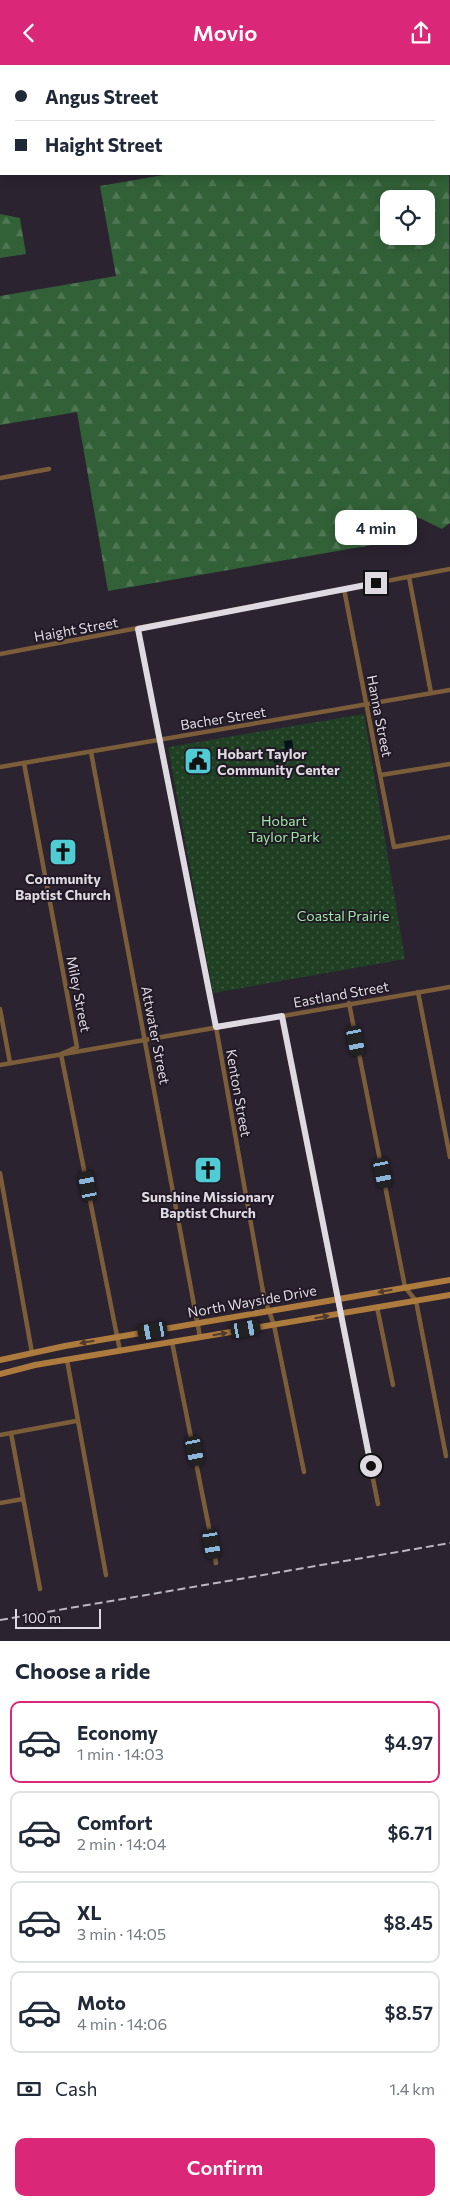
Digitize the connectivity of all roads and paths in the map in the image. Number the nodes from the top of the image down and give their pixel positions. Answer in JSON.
{"nodes":[{"id":1,"x":49,"y":469,"type":"dead end"},
{"id":2,"x":0,"y":478,"type":"edge"},
{"id":3,"x":450,"y":569,"type":"edge"},
{"id":4,"x":409,"y":577,"type":"junction"},
{"id":5,"x":344,"y":589,"type":"junction"},
{"id":6,"x":138,"y":629,"type":"junction"},
{"id":7,"x":0,"y":654,"type":"edge"},
{"id":8,"x":450,"y":689,"type":"edge"},
{"id":9,"x":431,"y":693,"type":"junction"},
{"id":10,"x":367,"y":704,"type":"junction"},
{"id":11,"x":160,"y":740,"type":"junction"},
{"id":12,"x":91,"y":752,"type":"junction"},
{"id":13,"x":24,"y":763,"type":"junction"},
{"id":14,"x":450,"y":764,"type":"edge"},
{"id":15,"x":0,"y":767,"type":"edge"},
{"id":16,"x":381,"y":775,"type":"junction"},
{"id":17,"x":450,"y":837,"type":"edge"},
{"id":18,"x":450,"y":987,"type":"edge"},
{"id":19,"x":418,"y":992,"type":"junction"},
{"id":20,"x":349,"y":1003,"type":"junction"},
{"id":21,"x":0,"y":1009,"type":"edge"},
{"id":22,"x":282,"y":1016,"type":"junction"},
{"id":23,"x":216,"y":1027,"type":"junction"},
{"id":24,"x":145,"y":1039,"type":"junction"},
{"id":25,"x":61,"y":1054,"type":"junction"},
{"id":26,"x":10,"y":1063,"type":"junction"},
{"id":27,"x":0,"y":1065,"type":"edge"},
{"id":28,"x":450,"y":1157,"type":"edge"},
{"id":29,"x":0,"y":1173,"type":"edge"},
{"id":30,"x":450,"y":1279,"type":"edge"},
{"id":31,"x":405,"y":1287,"type":"junction"},
{"id":32,"x":450,"y":1295,"type":"edge"},
{"id":33,"x":338,"y":1299,"type":"junction"},
{"id":34,"x":416,"y":1301,"type":"junction"},
{"id":35,"x":377,"y":1307,"type":"junction"},
{"id":36,"x":268,"y":1310,"type":"junction"},
{"id":37,"x":341,"y":1313,"type":"junction"},
{"id":38,"x":198,"y":1323,"type":"junction"},
{"id":39,"x":274,"y":1325,"type":"junction"},
{"id":40,"x":118,"y":1337,"type":"junction"},
{"id":41,"x":200,"y":1337,"type":"junction"},
{"id":42,"x":172,"y":1342,"type":"junction"},
{"id":43,"x":65,"y":1346,"type":"junction"},
{"id":44,"x":120,"y":1351,"type":"junction"},
{"id":45,"x":32,"y":1353,"type":"junction"},
{"id":46,"x":0,"y":1360,"type":"edge"},
{"id":47,"x":67,"y":1360,"type":"junction"},
{"id":48,"x":0,"y":1374,"type":"edge"},
{"id":49,"x":393,"y":1385,"type":"dead end"},
{"id":50,"x":76,"y":1421,"type":"junction"},
{"id":51,"x":11,"y":1433,"type":"junction"},
{"id":52,"x":0,"y":1435,"type":"edge"},
{"id":53,"x":446,"y":1457,"type":"dead end"},
{"id":54,"x":304,"y":1472,"type":"dead end"},
{"id":55,"x":23,"y":1499,"type":"junction"},
{"id":56,"x":0,"y":1503,"type":"edge"},
{"id":57,"x":378,"y":1504,"type":"dead end"},
{"id":58,"x":216,"y":1563,"type":"dead end"},
{"id":59,"x":106,"y":1575,"type":"dead end"},
{"id":60,"x":40,"y":1589,"type":"dead end"}],
"edges":[{"from":1,"to":2,"type":"street"},
{"from":3,"to":4,"type":"street","name":"Haight Street"},
{"from":4,"to":5,"type":"street","name":"Haight Street"},
{"from":4,"to":9,"type":"street"},
{"from":5,"to":6,"type":"street","name":"Haight Street"},
{"from":5,"to":10,"type":"street","name":"Hanna Street"},
{"from":6,"to":7,"type":"street","name":"Haight Street"},
{"from":6,"to":11,"type":"street","name":"Kenton Street"},
{"from":8,"to":9,"type":"street","name":"Bacher Street"},
{"from":9,"to":10,"type":"street","name":"Bacher Street"},
{"from":10,"to":11,"type":"street","name":"Bacher Street"},
{"from":10,"to":16,"type":"street","name":"Hanna Street"},
{"from":11,"to":12,"type":"street","name":"Bacher Street"},
{"from":11,"to":23,"type":"street","name":"Kenton Street"},
{"from":12,"to":13,"type":"street","name":"Bacher Street"},
{"from":12,"to":24,"type":"street","name":"Attwater Street"},
{"from":13,"to":15,"type":"street","name":"Bacher Street"},
{"from":13,"to":25,"type":"street","name":"Miley Street"},
{"from":14,"to":16,"type":"street"},
{"from":16,"to":17,"type":"street","name":"Hanna Street"},
{"from":18,"to":19,"type":"street","name":"Eastland Street"},
{"from":19,"to":20,"type":"street","name":"Eastland Street"},
{"from":19,"to":28,"type":"street"},
{"from":20,"to":22,"type":"street","name":"Eastland Street"},
{"from":20,"to":31,"type":"street"},
{"from":21,"to":26,"type":"street"},
{"from":22,"to":23,"type":"street","name":"Eastland Street"},
{"from":22,"to":33,"type":"street"},
{"from":23,"to":24,"type":"street","name":"Eastland Street"},
{"from":23,"to":36,"type":"street","name":"Kenton Street"},
{"from":24,"to":25,"type":"street","name":"Eastland Street"},
{"from":24,"to":38,"type":"street","name":"Attwater Street"},
{"from":25,"to":26,"type":"street","name":"Eastland Street"},
{"from":25,"to":40,"type":"street"},
{"from":26,"to":27,"type":"street","name":"Eastland Street"},
{"from":29,"to":45,"type":"street"},
{"from":30,"to":31,"type":"main road","name":"North Wayside Drive"},
{"from":31,"to":33,"type":"main road","name":"North Wayside Drive","one_way":true},
{"from":31,"to":34,"type":"street"},
{"from":32,"to":34,"type":"main road","name":"North Wayside Drive"},
{"from":33,"to":36,"type":"main road","name":"North Wayside Drive"},
{"from":33,"to":37,"type":"street"},
{"from":34,"to":35,"type":"main road","name":"North Wayside Drive"},
{"from":34,"to":53,"type":"street"},
{"from":35,"to":37,"type":"main road","name":"North Wayside Drive"},
{"from":35,"to":49,"type":"street"},
{"from":36,"to":38,"type":"main road","name":"North Wayside Drive"},
{"from":36,"to":39,"type":"street","name":"Kenton Street"},
{"from":39,"to":37,"type":"main road","name":"North Wayside Drive","one_way":true},
{"from":37,"to":57,"type":"street"},
{"from":38,"to":40,"type":"main road","name":"North Wayside Drive"},
{"from":38,"to":41,"type":"street","name":"Attwater Street"},
{"from":41,"to":39,"type":"main road","name":"North Wayside Drive","one_way":true},
{"from":39,"to":54,"type":"street","name":"Kenton Street"},
{"from":40,"to":43,"type":"main road","name":"North Wayside Drive","one_way":true},
{"from":40,"to":44,"type":"street"},
{"from":41,"to":42,"type":"main road","name":"North Wayside Drive"},
{"from":42,"to":44,"type":"main road","name":"North Wayside Drive"},
{"from":42,"to":58,"type":"street"},
{"from":43,"to":45,"type":"main road","name":"North Wayside Drive"},
{"from":43,"to":47,"type":"main road"},
{"from":44,"to":47,"type":"main road","name":"North Wayside Drive"},
{"from":45,"to":46,"type":"main road","name":"North Wayside Drive"},
{"from":47,"to":48,"type":"main road","name":"North Wayside Drive"},
{"from":47,"to":50,"type":"street"},
{"from":50,"to":51,"type":"street"},
{"from":50,"to":59,"type":"street"},
{"from":51,"to":52,"type":"street"},
{"from":51,"to":55,"type":"street"},
{"from":55,"to":56,"type":"street"},
{"from":55,"to":60,"type":"street"}]}
